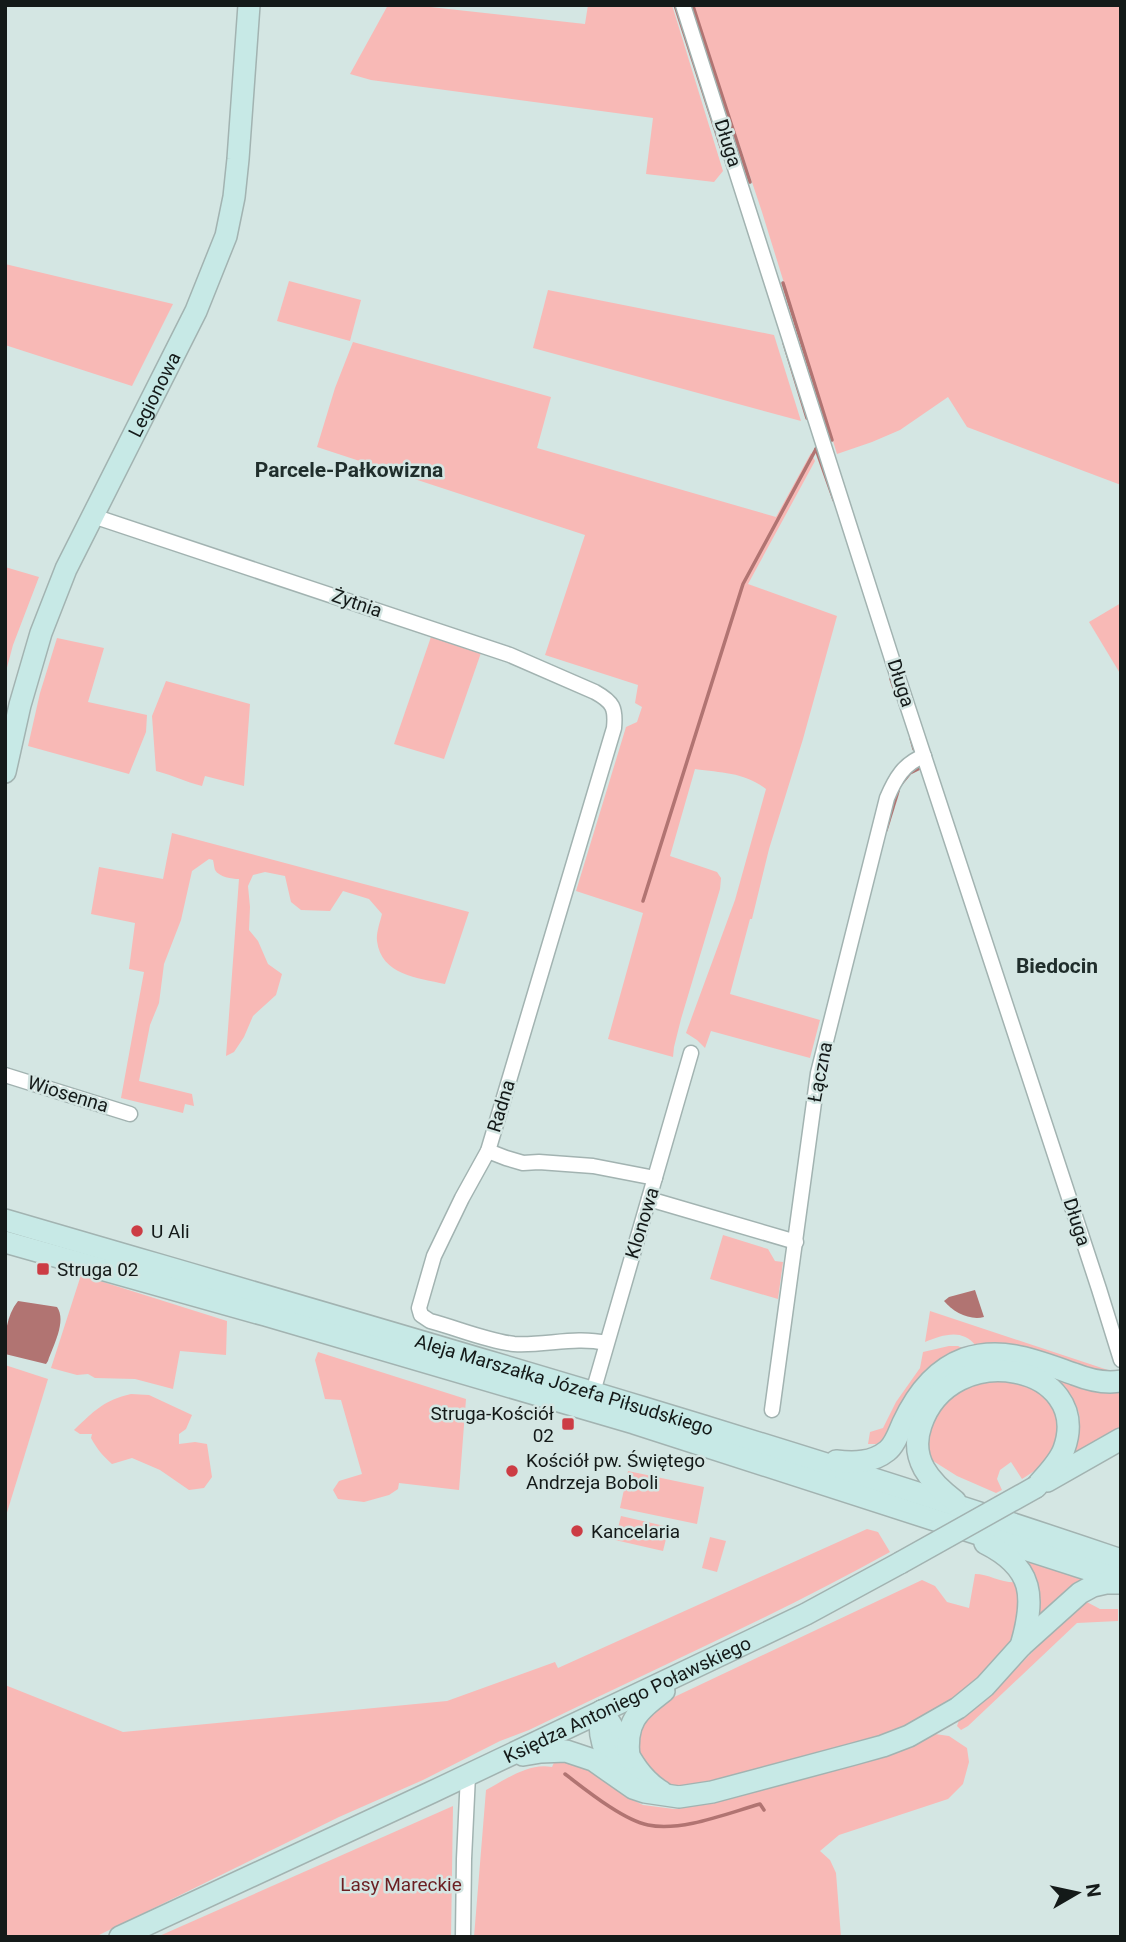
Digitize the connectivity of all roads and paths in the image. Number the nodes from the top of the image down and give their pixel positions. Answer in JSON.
{"nodes":[{"id":1,"x":249,"y":5,"type":"edge"},
{"id":2,"x":683,"y":5,"type":"edge"},
{"id":3,"x":93,"y":516,"type":"junction"},
{"id":4,"x":613,"y":706,"type":"joint"},
{"id":5,"x":925,"y":756,"type":"junction"},
{"id":6,"x":5,"y":772,"type":"edge"},
{"id":7,"x":691,"y":1053,"type":"dead end"},
{"id":8,"x":5,"y":1075,"type":"edge"},
{"id":9,"x":130,"y":1114,"type":"dead end"},
{"id":10,"x":488,"y":1151,"type":"junction"},
{"id":11,"x":655,"y":1178,"type":"junction"},
{"id":12,"x":649,"y":1199,"type":"junction"},
{"id":13,"x":5,"y":1220,"type":"edge"},
{"id":14,"x":5,"y":1242,"type":"edge"},
{"id":15,"x":796,"y":1242,"type":"junction"},
{"id":16,"x":606,"y":1343,"type":"junction"},
{"id":17,"x":1121,"y":1360,"type":"edge"},
{"id":18,"x":1121,"y":1381,"type":"edge"},
{"id":19,"x":593,"y":1392,"type":"junction"},
{"id":20,"x":772,"y":1410,"type":"dead end"},
{"id":21,"x":1121,"y":1439,"type":"edge"},
{"id":22,"x":803,"y":1457,"type":"junction"},
{"id":23,"x":1036,"y":1487,"type":"junction"},
{"id":24,"x":969,"y":1509,"type":"junction"},
{"id":25,"x":939,"y":1520,"type":"junction"},
{"id":26,"x":1121,"y":1560,"type":"edge"},
{"id":27,"x":1121,"y":1581,"type":"edge"},
{"id":28,"x":1021,"y":1646,"type":"junction"},
{"id":29,"x":689,"y":1670,"type":"junction"},
{"id":30,"x":603,"y":1711,"type":"junction"},
{"id":31,"x":629,"y":1758,"type":"junction"},
{"id":32,"x":497,"y":1761,"type":"junction"},
{"id":33,"x":468,"y":1775,"type":"junction"},
{"id":34,"x":621,"y":1780,"type":"junction"},
{"id":35,"x":669,"y":1796,"type":"junction"},
{"id":36,"x":120,"y":1937,"type":"edge"},
{"id":37,"x":463,"y":1937,"type":"edge"}],
"edges":[{"from":1,"to":3,"type":"main road","name":"Legionowa"},
{"from":2,"to":5,"type":"street","name":"Długa"},
{"from":3,"to":4,"type":"street","name":"Żytnia"},
{"from":3,"to":6,"type":"main road","name":"Legionowa"},
{"from":4,"to":10,"type":"street","name":"Radna"},
{"from":5,"to":15,"type":"street","name":"Łączna"},
{"from":5,"to":17,"type":"street","name":"Długa"},
{"from":7,"to":11,"type":"street","name":"Klonowa"},
{"from":8,"to":9,"type":"street","name":"Wiosenna"},
{"from":10,"to":11,"type":"street"},
{"from":10,"to":16,"type":"street","name":"Radna"},
{"from":11,"to":12,"type":"street","name":"Klonowa"},
{"from":12,"to":15,"type":"street"},
{"from":12,"to":16,"type":"street","name":"Klonowa"},
{"from":13,"to":19,"type":"main road","name":"Aleja Marszałka Józefa Piłsudskiego"},
{"from":14,"to":25,"type":"main road","name":"Aleja Marszałka Józefa Piłsudskiego"},
{"from":15,"to":20,"type":"street","name":"Łączna"},
{"from":16,"to":19,"type":"street","name":"Klonowa"},
{"from":18,"to":22,"type":"main road"},
{"from":19,"to":22,"type":"main road","name":"Aleja Marszałka Józefa Piłsudskiego"},
{"from":21,"to":23,"type":"main road","name":"Księdza Antoniego Poławskiego"},
{"from":22,"to":24,"type":"main road","name":"Aleja Marszałka Józefa Piłsudskiego"},
{"from":23,"to":24,"type":"main road"},
{"from":23,"to":29,"type":"main road","name":"Księdza Antoniego Poławskiego","bridge":true},
{"from":24,"to":26,"type":"main road","name":"Aleja Marszałka Józefa Piłsudskiego"},
{"from":25,"to":27,"type":"main road","name":"Aleja Marszałka Józefa Piłsudskiego"},
{"from":25,"to":28,"type":"main road"},
{"from":27,"to":28,"type":"main road"},
{"from":28,"to":35,"type":"main road"},
{"from":29,"to":30,"type":"main road","name":"Księdza Antoniego Poławskiego"},
{"from":29,"to":31,"type":"main road"},
{"from":30,"to":31,"type":"main road"},
{"from":30,"to":32,"type":"main road","name":"Księdza Antoniego Poławskiego"},
{"from":30,"to":34,"type":"main road"},
{"from":31,"to":35,"type":"main road"},
{"from":32,"to":33,"type":"main road","name":"Księdza Antoniego Poławskiego"},
{"from":32,"to":34,"type":"main road"},
{"from":33,"to":36,"type":"main road","name":"Księdza Antoniego Poławskiego"},
{"from":33,"to":37,"type":"street"},
{"from":34,"to":35,"type":"main road"}]}
